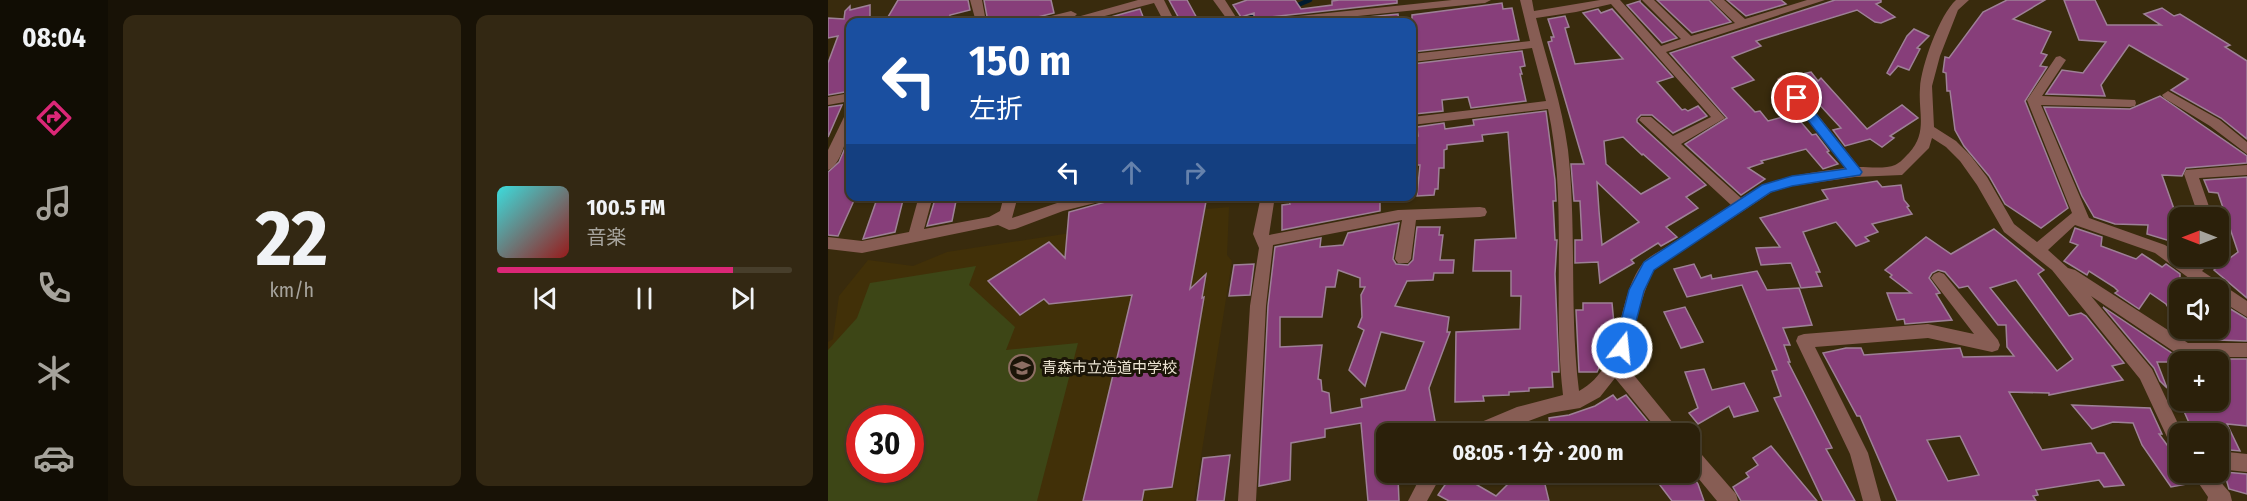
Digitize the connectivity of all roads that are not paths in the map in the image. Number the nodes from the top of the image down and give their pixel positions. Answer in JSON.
{"nodes":[{"id":1,"x":976,"y":0,"type":"edge"},
{"id":2,"x":1067,"y":0,"type":"edge"},
{"id":3,"x":1151,"y":0,"type":"edge"},
{"id":4,"x":1158,"y":0,"type":"edge"},
{"id":5,"x":1485,"y":0,"type":"edge"},
{"id":6,"x":1526,"y":0,"type":"edge"},
{"id":7,"x":1613,"y":0,"type":"edge"},
{"id":8,"x":1648,"y":0,"type":"edge"},
{"id":9,"x":1717,"y":0,"type":"edge"},
{"id":10,"x":1819,"y":0,"type":"edge"},
{"id":11,"x":1963,"y":0,"type":"edge"},
{"id":12,"x":1223,"y":1,"type":"edge"},
{"id":13,"x":1529,"y":15,"type":"junction"},
{"id":14,"x":980,"y":18,"type":"edge"},
{"id":15,"x":1073,"y":18,"type":"edge"},
{"id":16,"x":1077,"y":18,"type":"edge"},
{"id":17,"x":1167,"y":18,"type":"edge"},
{"id":18,"x":1229,"y":18,"type":"edge"},
{"id":19,"x":1309,"y":18,"type":"edge"},
{"id":20,"x":1743,"y":24,"type":"junction"},
{"id":21,"x":1688,"y":40,"type":"junction"},
{"id":22,"x":1537,"y":44,"type":"junction"},
{"id":23,"x":1659,"y":50,"type":"junction"},
{"id":24,"x":1416,"y":58,"type":"edge"},
{"id":25,"x":2060,"y":60,"type":"dead end"},
{"id":26,"x":1783,"y":80,"type":"dead end"},
{"id":27,"x":2168,"y":95,"type":"dead end"},
{"id":28,"x":846,"y":98,"type":"edge"},
{"id":29,"x":2033,"y":100,"type":"junction"},
{"id":30,"x":828,"y":102,"type":"edge"},
{"id":31,"x":1554,"y":104,"type":"junction"},
{"id":32,"x":2130,"y":104,"type":"dead end"},
{"id":33,"x":1646,"y":120,"type":"dead end"},
{"id":34,"x":1416,"y":121,"type":"edge"},
{"id":35,"x":846,"y":126,"type":"edge"},
{"id":36,"x":1928,"y":129,"type":"junction"},
{"id":37,"x":1671,"y":143,"type":"junction"},
{"id":38,"x":2247,"y":149,"type":"edge"},
{"id":39,"x":828,"y":165,"type":"edge"},
{"id":40,"x":2247,"y":170,"type":"edge"},
{"id":41,"x":1855,"y":172,"type":"junction"},
{"id":42,"x":925,"y":201,"type":"edge"},
{"id":43,"x":1010,"y":201,"type":"edge"},
{"id":44,"x":1082,"y":201,"type":"edge"},
{"id":45,"x":1267,"y":201,"type":"edge"},
{"id":46,"x":1741,"y":206,"type":"junction"},
{"id":47,"x":2202,"y":207,"type":"edge"},
{"id":48,"x":1480,"y":212,"type":"dead end"},
{"id":49,"x":1410,"y":214,"type":"junction"},
{"id":50,"x":999,"y":219,"type":"junction"},
{"id":51,"x":2083,"y":222,"type":"junction"},
{"id":52,"x":915,"y":237,"type":"junction"},
{"id":53,"x":1265,"y":241,"type":"junction"},
{"id":54,"x":828,"y":243,"type":"edge"},
{"id":55,"x":2037,"y":251,"type":"junction"},
{"id":56,"x":1403,"y":259,"type":"dead end"},
{"id":57,"x":2057,"y":266,"type":"junction"},
{"id":58,"x":2196,"y":267,"type":"edge"},
{"id":59,"x":2191,"y":271,"type":"junction"},
{"id":60,"x":1939,"y":278,"type":"dead end"},
{"id":61,"x":2202,"y":279,"type":"edge"},
{"id":62,"x":2229,"y":298,"type":"edge"},
{"id":63,"x":2247,"y":310,"type":"edge"},
{"id":64,"x":2247,"y":350,"type":"edge"},
{"id":65,"x":1615,"y":365,"type":"junction"},
{"id":66,"x":1572,"y":402,"type":"junction"},
{"id":67,"x":1499,"y":423,"type":"edge"},
{"id":68,"x":1664,"y":423,"type":"edge"},
{"id":69,"x":2169,"y":423,"type":"edge"},
{"id":70,"x":2229,"y":461,"type":"edge"},
{"id":71,"x":2247,"y":463,"type":"edge"},
{"id":72,"x":1700,"y":466,"type":"edge"},
{"id":73,"x":1428,"y":483,"type":"edge"},
{"id":74,"x":2209,"y":483,"type":"edge"},
{"id":75,"x":1247,"y":501,"type":"edge"},
{"id":76,"x":1417,"y":501,"type":"edge"},
{"id":77,"x":1729,"y":501,"type":"edge"},
{"id":78,"x":1872,"y":501,"type":"edge"},
{"id":79,"x":2216,"y":501,"type":"edge"}],
"edges":[{"from":1,"to":14,"type":"street"},
{"from":2,"to":15,"type":"street"},
{"from":3,"to":16,"type":"street"},
{"from":4,"to":17,"type":"street"},
{"from":5,"to":19,"type":"street"},
{"from":6,"to":13,"type":"street"},
{"from":7,"to":13,"type":"street"},
{"from":7,"to":23,"type":"street"},
{"from":8,"to":21,"type":"street"},
{"from":9,"to":20,"type":"street"},
{"from":10,"to":20,"type":"street"},
{"from":11,"to":36,"type":"street"},
{"from":12,"to":18,"type":"street"},
{"from":13,"to":22,"type":"street"},
{"from":20,"to":21,"type":"street"},
{"from":21,"to":23,"type":"street"},
{"from":22,"to":24,"type":"street"},
{"from":22,"to":31,"type":"street"},
{"from":23,"to":37,"type":"street"},
{"from":25,"to":29,"type":"street"},
{"from":26,"to":41,"type":"street"},
{"from":27,"to":38,"type":"street"},
{"from":28,"to":30,"type":"street"},
{"from":29,"to":32,"type":"street"},
{"from":29,"to":51,"type":"street"},
{"from":31,"to":34,"type":"street"},
{"from":31,"to":66,"type":"street"},
{"from":33,"to":37,"type":"street"},
{"from":35,"to":39,"type":"street"},
{"from":36,"to":41,"type":"street"},
{"from":36,"to":55,"type":"street"},
{"from":37,"to":46,"type":"street"},
{"from":40,"to":47,"type":"street"},
{"from":41,"to":46,"type":"street"},
{"from":42,"to":52,"type":"street"},
{"from":43,"to":50,"type":"street"},
{"from":44,"to":50,"type":"street"},
{"from":45,"to":53,"type":"street"},
{"from":46,"to":65,"type":"street"},
{"from":48,"to":49,"type":"street"},
{"from":49,"to":53,"type":"street"},
{"from":49,"to":56,"type":"street"},
{"from":50,"to":52,"type":"street"},
{"from":51,"to":55,"type":"street"},
{"from":51,"to":59,"type":"street"},
{"from":52,"to":54,"type":"street"},
{"from":53,"to":75,"type":"street"},
{"from":55,"to":57,"type":"street"},
{"from":57,"to":64,"type":"street"},
{"from":57,"to":69,"type":"street"},
{"from":58,"to":59,"type":"street"},
{"from":59,"to":61,"type":"street"},
{"from":60,"to":78,"type":"street"},
{"from":62,"to":63,"type":"street"},
{"from":65,"to":66,"type":"street"},
{"from":65,"to":68,"type":"street"},
{"from":66,"to":67,"type":"street"},
{"from":70,"to":71,"type":"street"},
{"from":72,"to":77,"type":"street"},
{"from":73,"to":76,"type":"street"},
{"from":74,"to":79,"type":"street"}]}
